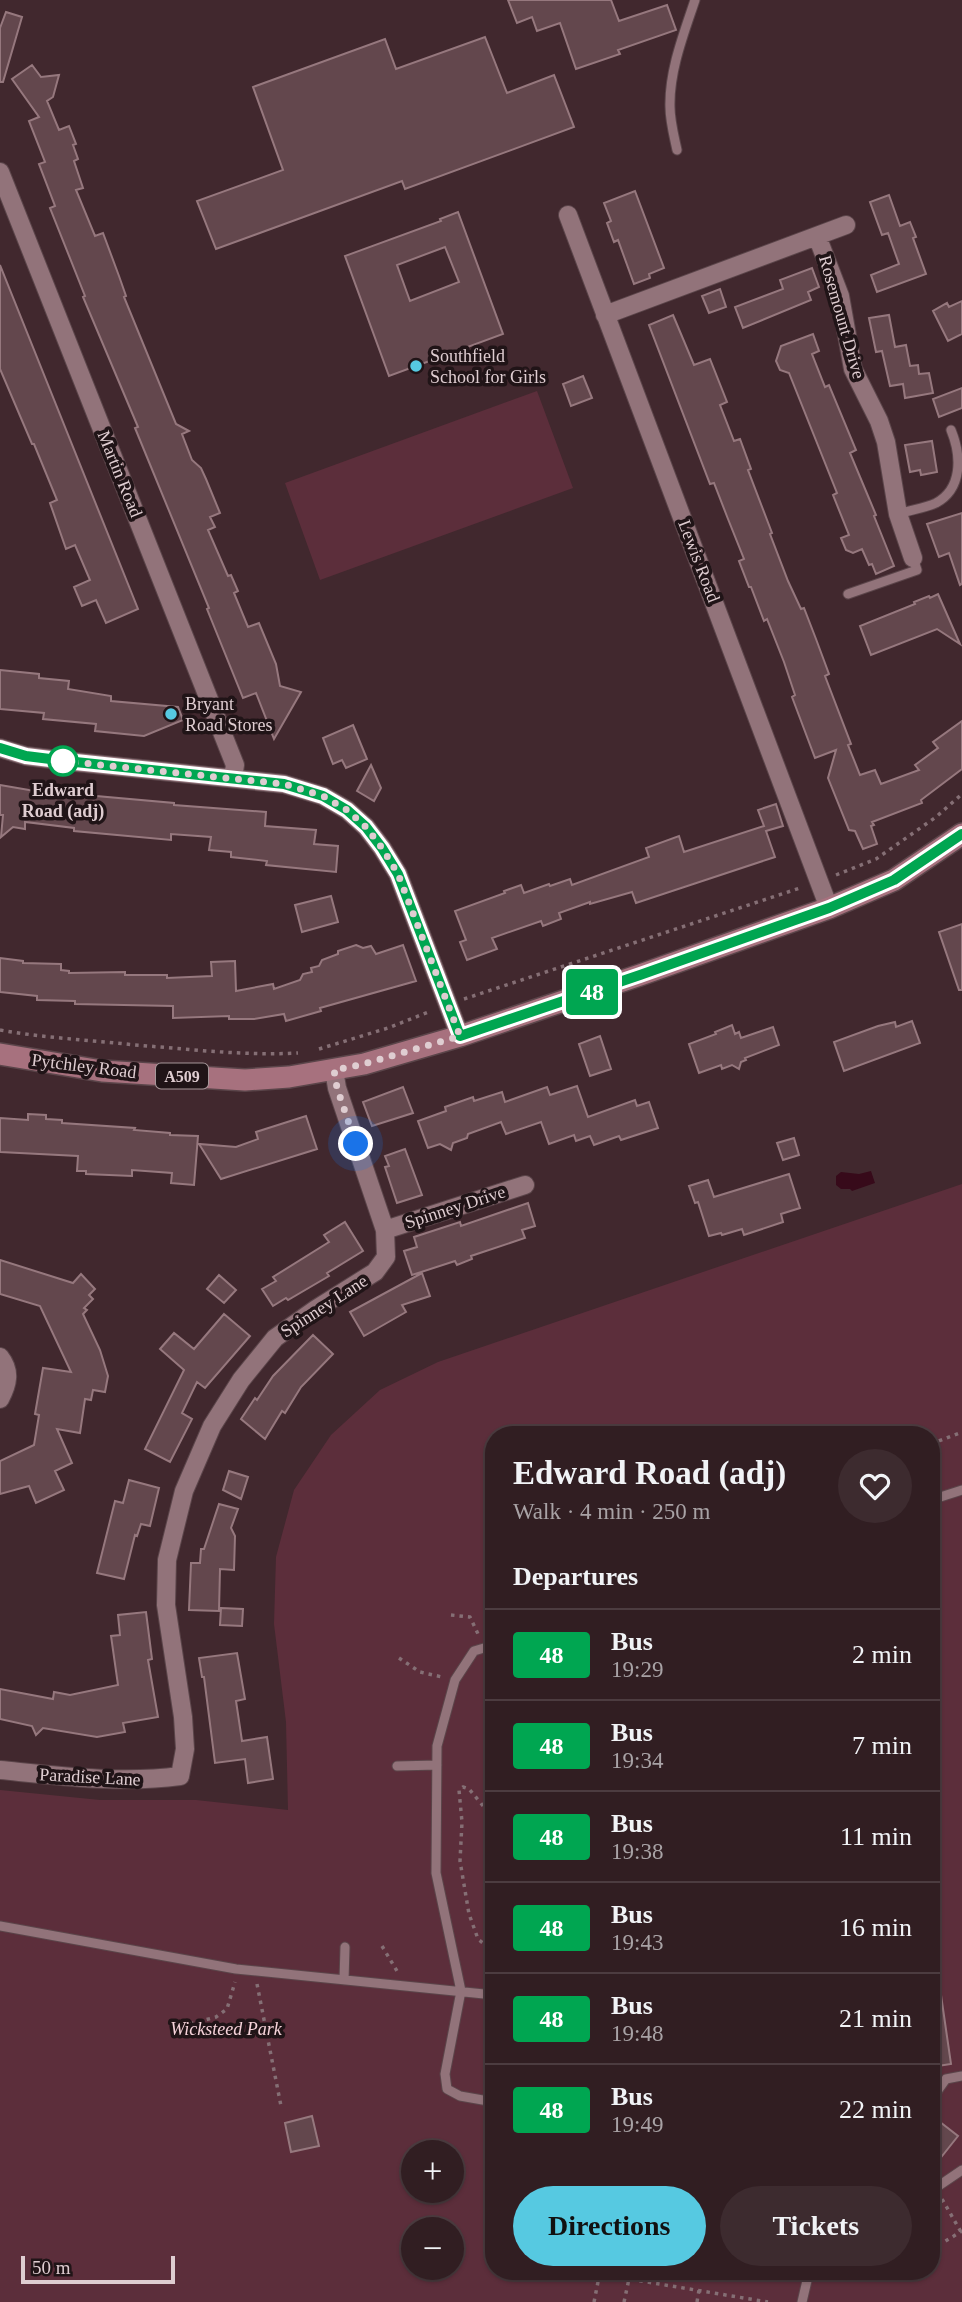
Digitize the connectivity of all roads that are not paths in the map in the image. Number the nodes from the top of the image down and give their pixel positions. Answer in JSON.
{"nodes":[{"id":1,"x":695,"y":0,"type":"edge"},
{"id":2,"x":677,"y":150,"type":"dead end"},
{"id":3,"x":0,"y":172,"type":"edge"},
{"id":4,"x":568,"y":215,"type":"dead end"},
{"id":5,"x":846,"y":225,"type":"dead end"},
{"id":6,"x":817,"y":236,"type":"junction"},
{"id":7,"x":605,"y":315,"type":"junction"},
{"id":8,"x":951,"y":430,"type":"dead end"},
{"id":9,"x":898,"y":514,"type":"junction"},
{"id":10,"x":913,"y":558,"type":"joint"},
{"id":11,"x":848,"y":594,"type":"dead end"},
{"id":12,"x":0,"y":748,"type":"edge"},
{"id":13,"x":233,"y":778,"type":"junction"},
{"id":14,"x":962,"y":834,"type":"edge"},
{"id":15,"x":829,"y":908,"type":"junction"},
{"id":16,"x":460,"y":1036,"type":"junction"},
{"id":17,"x":0,"y":1054,"type":"edge"},
{"id":18,"x":334,"y":1070,"type":"junction"},
{"id":19,"x":525,"y":1185,"type":"dead end"},
{"id":20,"x":386,"y":1230,"type":"junction"},
{"id":21,"x":0,"y":1357,"type":"edge"},
{"id":22,"x":0,"y":1399,"type":"edge"},
{"id":23,"x":962,"y":1490,"type":"edge"},
{"id":24,"x":940,"y":1497,"type":"edge"},
{"id":25,"x":485,"y":1647,"type":"edge"},
{"id":26,"x":437,"y":1765,"type":"junction"},
{"id":27,"x":397,"y":1766,"type":"dead end"},
{"id":28,"x":0,"y":1770,"type":"edge"},
{"id":29,"x":180,"y":1776,"type":"joint"},
{"id":30,"x":0,"y":1926,"type":"edge"},
{"id":31,"x":345,"y":1947,"type":"dead end"},
{"id":32,"x":344,"y":1980,"type":"junction"},
{"id":33,"x":461,"y":1991,"type":"junction"},
{"id":34,"x":485,"y":1994,"type":"edge"},
{"id":35,"x":962,"y":2076,"type":"edge"},
{"id":36,"x":940,"y":2087,"type":"edge"},
{"id":37,"x":485,"y":2100,"type":"edge"},
{"id":38,"x":962,"y":2171,"type":"edge"},
{"id":39,"x":940,"y":2184,"type":"edge"},
{"id":40,"x":806,"y":2280,"type":"edge"},
{"id":41,"x":802,"y":2302,"type":"edge"}],
"edges":[{"from":1,"to":2,"type":"lane"},
{"from":3,"to":13,"type":"street","name":"Martin Road"},
{"from":4,"to":7,"type":"street","name":"Lewis Road"},
{"from":5,"to":6,"type":"street","name":"Rosemount Drive"},
{"from":6,"to":7,"type":"street","name":"Rosemount Drive"},
{"from":6,"to":9,"type":"street","name":"Rosemount Drive"},
{"from":7,"to":15,"type":"street","name":"Lewis Road"},
{"from":8,"to":9,"type":"lane"},
{"from":9,"to":10,"type":"street","name":"Rosemount Drive"},
{"from":10,"to":11,"type":"lane"},
{"from":12,"to":13,"type":"street"},
{"from":13,"to":16,"type":"street"},
{"from":14,"to":15,"type":"main road","name":"Pytchley Road","number":"A509"},
{"from":15,"to":16,"type":"main road","name":"Pytchley Road","number":"A509"},
{"from":16,"to":18,"type":"main road","name":"Pytchley Road","number":"A509"},
{"from":17,"to":18,"type":"main road","name":"Pytchley Road","number":"A509"},
{"from":18,"to":20,"type":"street","name":"Spinney Lane"},
{"from":19,"to":20,"type":"street","name":"Spinney Drive"},
{"from":20,"to":29,"type":"street","name":"Spinney Lane"},
{"from":21,"to":22,"type":"street"},
{"from":23,"to":24,"type":"lane"},
{"from":25,"to":26,"type":"lane"},
{"from":26,"to":27,"type":"lane"},
{"from":26,"to":33,"type":"lane"},
{"from":28,"to":29,"type":"street","name":"Paradise Lane"},
{"from":30,"to":32,"type":"lane"},
{"from":31,"to":32,"type":"lane"},
{"from":32,"to":33,"type":"lane"},
{"from":33,"to":34,"type":"lane"},
{"from":33,"to":37,"type":"lane"},
{"from":35,"to":36,"type":"lane"},
{"from":38,"to":39,"type":"lane"},
{"from":40,"to":41,"type":"lane"}]}
